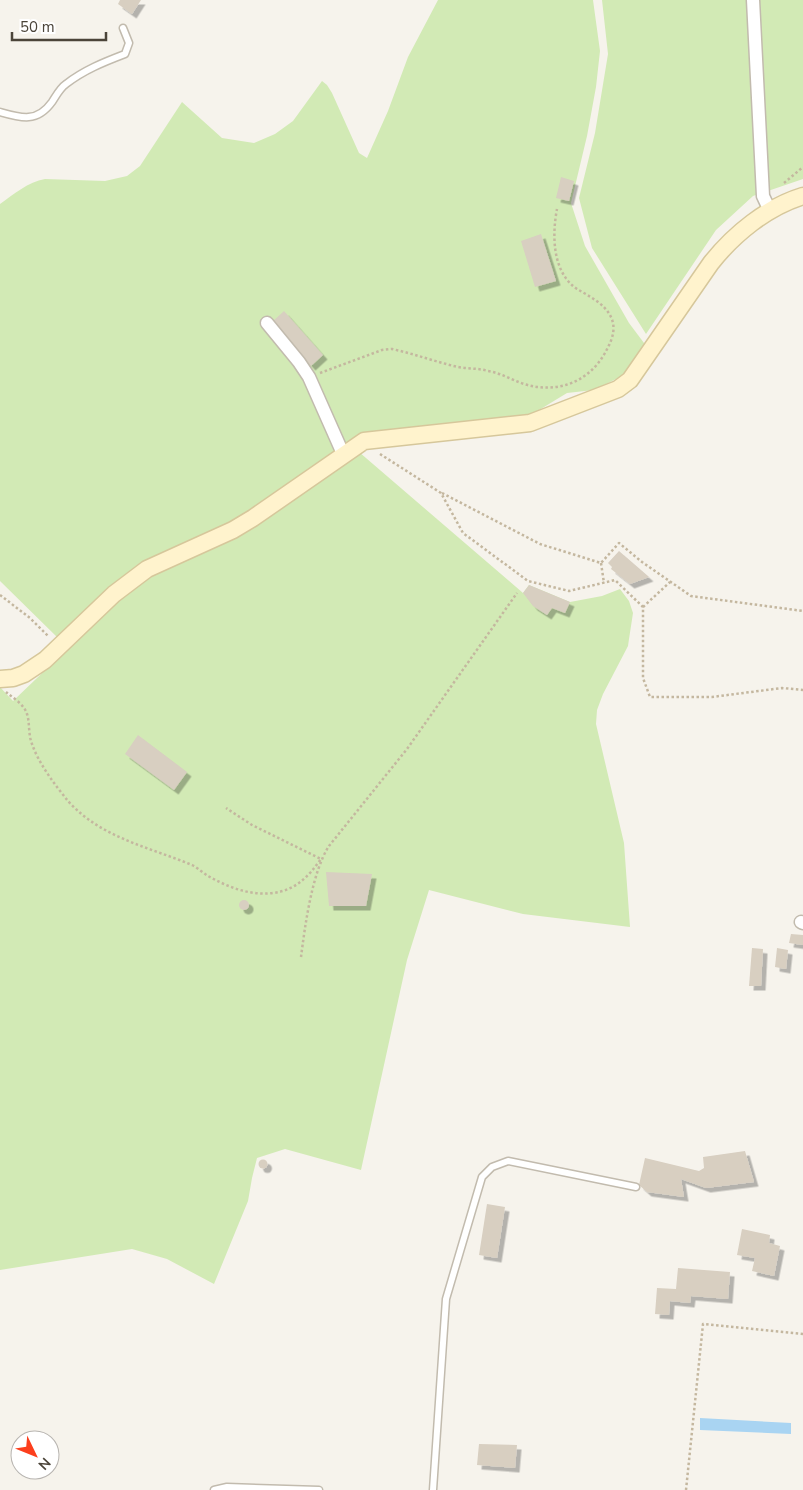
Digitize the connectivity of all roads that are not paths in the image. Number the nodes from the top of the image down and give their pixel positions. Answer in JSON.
{"nodes":[{"id":1,"x":753,"y":0,"type":"edge"},
{"id":2,"x":123,"y":28,"type":"dead end"},
{"id":3,"x":0,"y":112,"type":"edge"},
{"id":4,"x":803,"y":196,"type":"edge"},
{"id":5,"x":770,"y":211,"type":"junction"},
{"id":6,"x":268,"y":324,"type":"dead end"},
{"id":7,"x":344,"y":456,"type":"junction"},
{"id":8,"x":3,"y":685,"type":"edge"},
{"id":9,"x":636,"y":1187,"type":"dead end"},
{"id":10,"x":214,"y":1490,"type":"edge"},
{"id":11,"x":319,"y":1490,"type":"edge"},
{"id":12,"x":433,"y":1490,"type":"edge"}],
"edges":[{"from":1,"to":5,"type":"street"},
{"from":2,"to":3,"type":"lane"},
{"from":4,"to":5,"type":"street"},
{"from":5,"to":7,"type":"street"},
{"from":6,"to":7,"type":"street"},
{"from":7,"to":8,"type":"street"},
{"from":9,"to":12,"type":"lane"},
{"from":10,"to":11,"type":"lane"}]}
